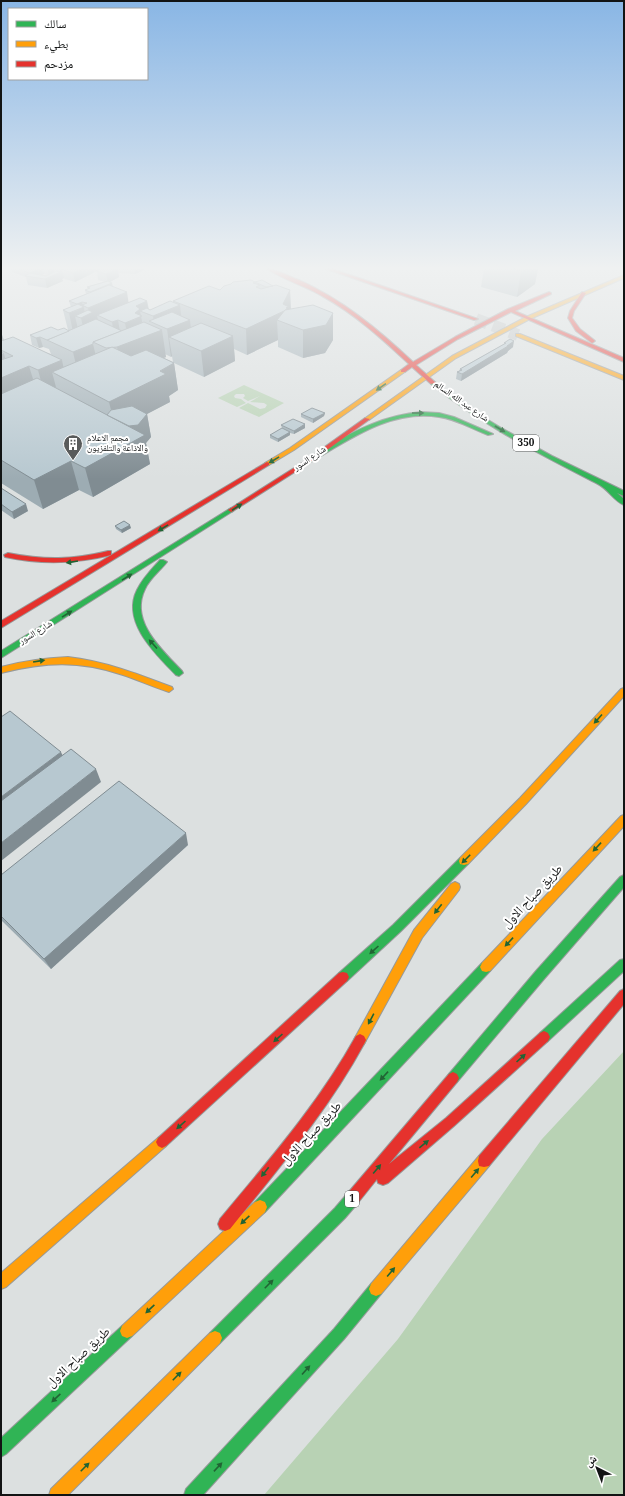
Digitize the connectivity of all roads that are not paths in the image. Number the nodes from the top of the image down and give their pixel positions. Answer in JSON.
{"nodes":[{"id":1,"x":384,"y":339,"type":"edge"},
{"id":2,"x":455,"y":339,"type":"edge"},
{"id":3,"x":489,"y":339,"type":"edge"},
{"id":4,"x":527,"y":339,"type":"tunnel mouth"},
{"id":5,"x":575,"y":339,"type":"edge"},
{"id":6,"x":590,"y":339,"type":"edge"},
{"id":7,"x":623,"y":360,"type":"edge"},
{"id":8,"x":413,"y":364,"type":"junction"},
{"id":9,"x":426,"y":376,"type":"junction"},
{"id":10,"x":624,"y":378,"type":"edge"},
{"id":11,"x":552,"y":458,"type":"junction"},
{"id":12,"x":307,"y":462,"type":"junction"},
{"id":13,"x":602,"y":484,"type":"junction"},
{"id":14,"x":624,"y":494,"type":"edge"},
{"id":15,"x":624,"y":503,"type":"edge"},
{"id":16,"x":191,"y":536,"type":"junction"},
{"id":17,"x":136,"y":544,"type":"junction"},
{"id":18,"x":8,"y":555,"type":"dead end"},
{"id":19,"x":1,"y":626,"type":"edge"},
{"id":20,"x":1,"y":655,"type":"edge"},
{"id":21,"x":1,"y":670,"type":"edge"},
{"id":22,"x":179,"y":673,"type":"dead end"},
{"id":23,"x":169,"y":690,"type":"dead end"},
{"id":24,"x":624,"y":690,"type":"edge"},
{"id":25,"x":523,"y":801,"type":"junction"},
{"id":26,"x":624,"y":819,"type":"edge"},
{"id":27,"x":470,"y":868,"type":"dead end"},
{"id":28,"x":461,"y":880,"type":"dead end"},
{"id":29,"x":624,"y":880,"type":"edge"},
{"id":30,"x":624,"y":964,"type":"edge"},
{"id":31,"x":624,"y":996,"type":"edge"},
{"id":32,"x":340,"y":1213,"type":"junction"},
{"id":33,"x":184,"y":1277,"type":"junction"},
{"id":34,"x":1,"y":1282,"type":"edge"},
{"id":35,"x":1,"y":1450,"type":"edge"},
{"id":36,"x":57,"y":1495,"type":"edge"},
{"id":37,"x":192,"y":1495,"type":"edge"}],
"edges":[{"from":1,"to":8,"type":"main road","name":"شارع عبد الله السالم","number":"350"},
{"from":2,"to":8,"type":"main road","name":"شارع السور"},
{"from":3,"to":9,"type":"main road","name":"شارع السور"},
{"from":4,"to":10,"type":"main road"},
{"from":5,"to":7,"type":"main road"},
{"from":6,"to":7,"type":"main road"},
{"from":8,"to":9,"type":"main road","name":"شارع عبد الله السالم","number":"350"},
{"from":8,"to":17,"type":"main road","name":"شارع السور","one_way":true},
{"from":9,"to":11,"type":"main road","name":"شارع عبد الله السالم","number":"350","one_way":true},
{"from":9,"to":12,"type":"main road","name":"شارع السور"},
{"from":12,"to":11,"type":"main road","one_way":true},
{"from":11,"to":13,"type":"main road","name":"شارع عبد الله السالم","number":"350"},
{"from":16,"to":12,"type":"main road","name":"شارع السور","one_way":true},
{"from":13,"to":14,"type":"main road","name":"شارع عبد الله السالم","number":"350"},
{"from":13,"to":15,"type":"main road"},
{"from":20,"to":16,"type":"main road","name":"شارع السور","one_way":true},
{"from":22,"to":16,"type":"main road","one_way":true},
{"from":17,"to":18,"type":"main road","one_way":true},
{"from":17,"to":19,"type":"main road","name":"شارع السور"},
{"from":21,"to":23,"type":"main road","one_way":true},
{"from":24,"to":25,"type":"main road","one_way":true},
{"from":25,"to":27,"type":"main road"},
{"from":25,"to":34,"type":"main road","one_way":true},
{"from":26,"to":33,"type":"main road","name":"طريق صباح الاول","one_way":true},
{"from":28,"to":33,"type":"main road","one_way":true},
{"from":32,"to":29,"type":"main road","number":"1","one_way":true},
{"from":32,"to":30,"type":"main road","one_way":true},
{"from":37,"to":31,"type":"main road","one_way":true},
{"from":36,"to":32,"type":"main road","number":"1","one_way":true},
{"from":33,"to":35,"type":"main road","name":"طريق صباح الاول","one_way":true}]}
